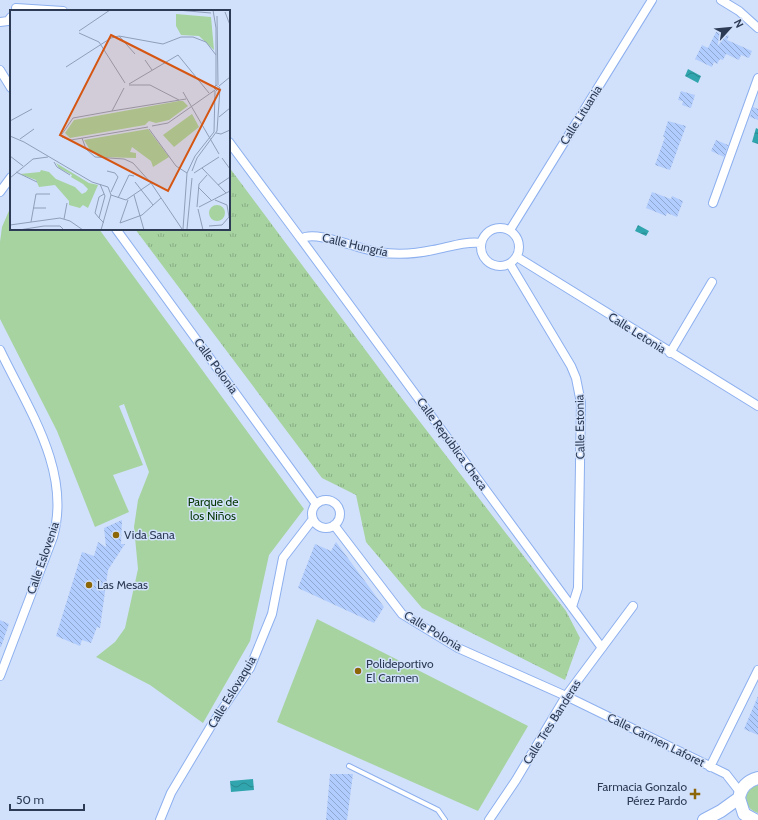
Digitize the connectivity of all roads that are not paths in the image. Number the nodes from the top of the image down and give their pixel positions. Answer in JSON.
{"nodes":[{"id":1,"x":652,"y":0,"type":"edge"},
{"id":2,"x":721,"y":0,"type":"edge"},
{"id":3,"x":15,"y":6,"type":"edge"},
{"id":4,"x":53,"y":10,"type":"edge"},
{"id":5,"x":10,"y":18,"type":"edge"},
{"id":6,"x":0,"y":22,"type":"edge"},
{"id":7,"x":758,"y":28,"type":"edge"},
{"id":8,"x":0,"y":70,"type":"edge"},
{"id":9,"x":758,"y":78,"type":"edge"},
{"id":10,"x":10,"y":86,"type":"edge"},
{"id":11,"x":230,"y":143,"type":"edge"},
{"id":12,"x":10,"y":178,"type":"edge"},
{"id":13,"x":0,"y":192,"type":"edge"},
{"id":14,"x":713,"y":203,"type":"dead end"},
{"id":15,"x":117,"y":230,"type":"edge"},
{"id":16,"x":510,"y":230,"type":"junction"},
{"id":17,"x":301,"y":239,"type":"junction"},
{"id":18,"x":481,"y":243,"type":"junction"},
{"id":19,"x":516,"y":257,"type":"junction"},
{"id":20,"x":510,"y":264,"type":"junction"},
{"id":21,"x":712,"y":282,"type":"dead end"},
{"id":22,"x":0,"y":350,"type":"edge"},
{"id":23,"x":670,"y":354,"type":"junction"},
{"id":24,"x":758,"y":406,"type":"edge"},
{"id":25,"x":316,"y":504,"type":"junction"},
{"id":26,"x":313,"y":519,"type":"junction"},
{"id":27,"x":334,"y":525,"type":"junction"},
{"id":28,"x":633,"y":606,"type":"dead end"},
{"id":29,"x":572,"y":607,"type":"junction"},
{"id":30,"x":602,"y":648,"type":"junction"},
{"id":31,"x":758,"y":670,"type":"edge"},
{"id":32,"x":0,"y":676,"type":"edge"},
{"id":33,"x":566,"y":696,"type":"junction"},
{"id":34,"x":348,"y":766,"type":"dead end"},
{"id":35,"x":710,"y":767,"type":"junction"},
{"id":36,"x":758,"y":778,"type":"edge"},
{"id":37,"x":740,"y":795,"type":"junction"},
{"id":38,"x":748,"y":819,"type":"edge"},
{"id":39,"x":160,"y":820,"type":"edge"},
{"id":40,"x":445,"y":820,"type":"edge"},
{"id":41,"x":489,"y":820,"type":"edge"},
{"id":42,"x":704,"y":820,"type":"edge"}],
"edges":[{"from":1,"to":16,"type":"street","name":"Calle Lituania"},
{"from":2,"to":7,"type":"street"},
{"from":3,"to":4,"type":"street"},
{"from":5,"to":6,"type":"street"},
{"from":8,"to":10,"type":"street"},
{"from":9,"to":14,"type":"street"},
{"from":11,"to":17,"type":"street"},
{"from":12,"to":13,"type":"street"},
{"from":15,"to":25,"type":"street","name":"Calle Polonia"},
{"from":16,"to":18,"type":"street"},
{"from":16,"to":19,"type":"street"},
{"from":17,"to":18,"type":"street","name":"Calle Hungría"},
{"from":17,"to":29,"type":"street","name":"Calle República Checa"},
{"from":18,"to":20,"type":"street"},
{"from":19,"to":20,"type":"street"},
{"from":19,"to":23,"type":"street","name":"Calle Letonia"},
{"from":20,"to":29,"type":"street","name":"Calle Estonia"},
{"from":21,"to":23,"type":"street"},
{"from":22,"to":32,"type":"street","name":"Calle Eslovenia"},
{"from":23,"to":24,"type":"street","name":"Calle Letonia"},
{"from":25,"to":26,"type":"street"},
{"from":25,"to":27,"type":"street"},
{"from":26,"to":27,"type":"street"},
{"from":26,"to":39,"type":"street","name":"Calle Eslovaquia"},
{"from":27,"to":33,"type":"street","name":"Calle Polonia"},
{"from":28,"to":30,"type":"street","name":"Calle Tres Banderas"},
{"from":29,"to":30,"type":"street","name":"Calle República Checa"},
{"from":30,"to":33,"type":"street","name":"Calle Tres Banderas"},
{"from":31,"to":35,"type":"street"},
{"from":33,"to":35,"type":"street","name":"Calle Carmen Laforet"},
{"from":33,"to":41,"type":"street","name":"Calle Tres Banderas"},
{"from":34,"to":40,"type":"lane"},
{"from":35,"to":37,"type":"street","name":"Calle Carmen Laforet"},
{"from":36,"to":37,"type":"main road"},
{"from":37,"to":38,"type":"main road"},
{"from":37,"to":42,"type":"main road"}]}
